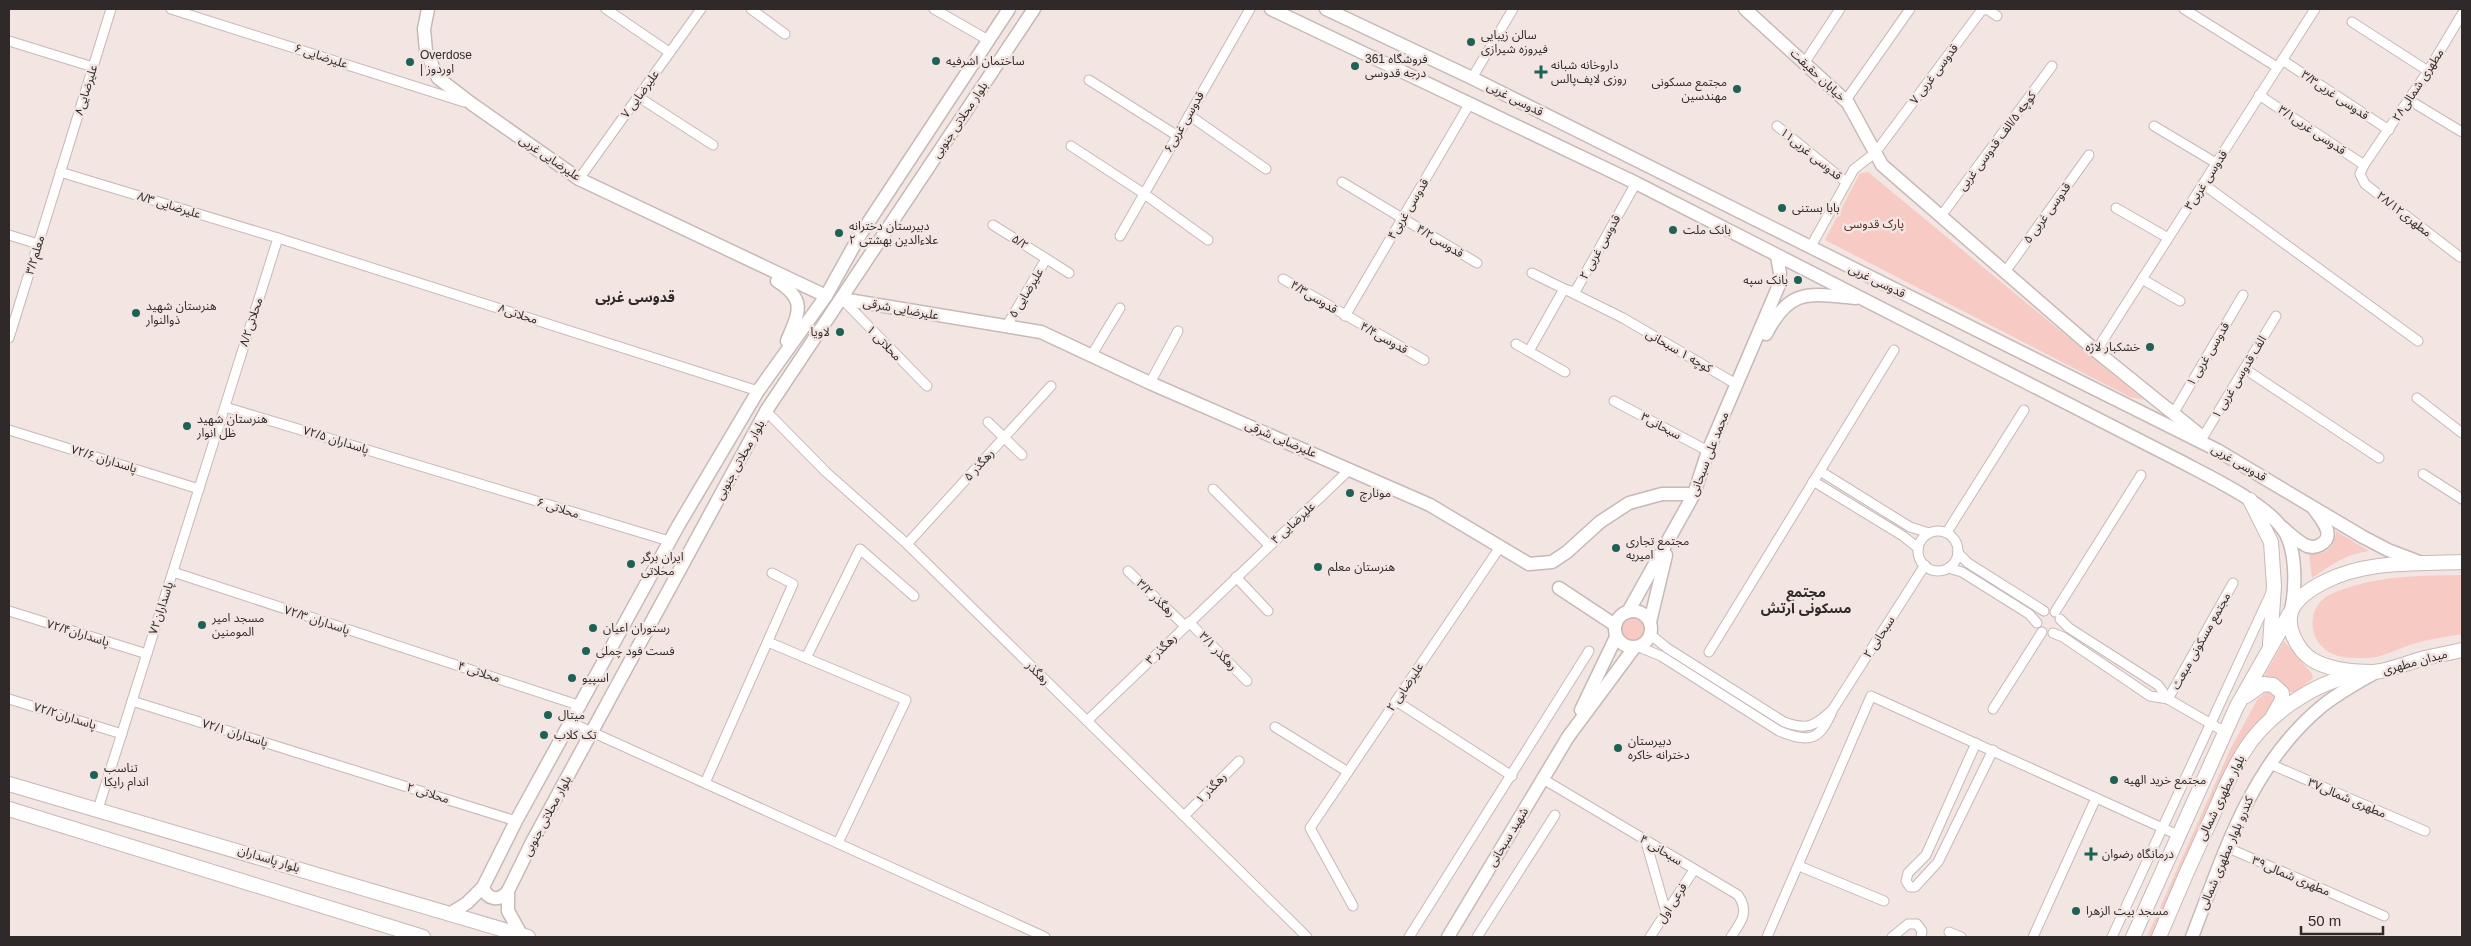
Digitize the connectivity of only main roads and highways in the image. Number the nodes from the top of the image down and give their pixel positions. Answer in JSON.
{"nodes":[{"id":1,"x":2250,"y":500,"type":"road end"},
{"id":2,"x":2462,"y":562,"type":"edge"},
{"id":3,"x":2291,"y":612,"type":"junction"},
{"id":4,"x":2270,"y":649,"type":"junction"},
{"id":5,"x":2462,"y":650,"type":"edge"},
{"id":6,"x":2376,"y":672,"type":"junction"},
{"id":7,"x":2237,"y":706,"type":"junction"},
{"id":8,"x":2272,"y":718,"type":"junction"},
{"id":9,"x":9,"y":784,"type":"edge"},
{"id":10,"x":9,"y":809,"type":"edge"},
{"id":11,"x":525,"y":936,"type":"edge"},
{"id":12,"x":423,"y":937,"type":"edge"},
{"id":13,"x":2133,"y":937,"type":"edge"},
{"id":14,"x":2159,"y":937,"type":"edge"}],
"edges":[{"from":1,"to":4,"type":"main road"},
{"from":2,"to":3,"type":"main road"},
{"from":3,"to":4,"type":"main road","name":"بلوار مطهری شمالی"},
{"from":3,"to":6,"type":"main road","name":"میدان مطهری"},
{"from":4,"to":7,"type":"main road","name":"بلوار مطهری شمالی"},
{"from":5,"to":6,"type":"main road","name":"میدان مطهری"},
{"from":6,"to":8,"type":"main road","name":"بلوار مطهری شمالی"},
{"from":7,"to":8,"type":"main road"},
{"from":7,"to":13,"type":"main road","name":"بلوار مطهری شمالی"},
{"from":8,"to":14,"type":"main road","name":"بلوار مطهری شمالی"},
{"from":9,"to":11,"type":"main road","name":"بلوار پاسداران"},
{"from":10,"to":12,"type":"main road"}]}
